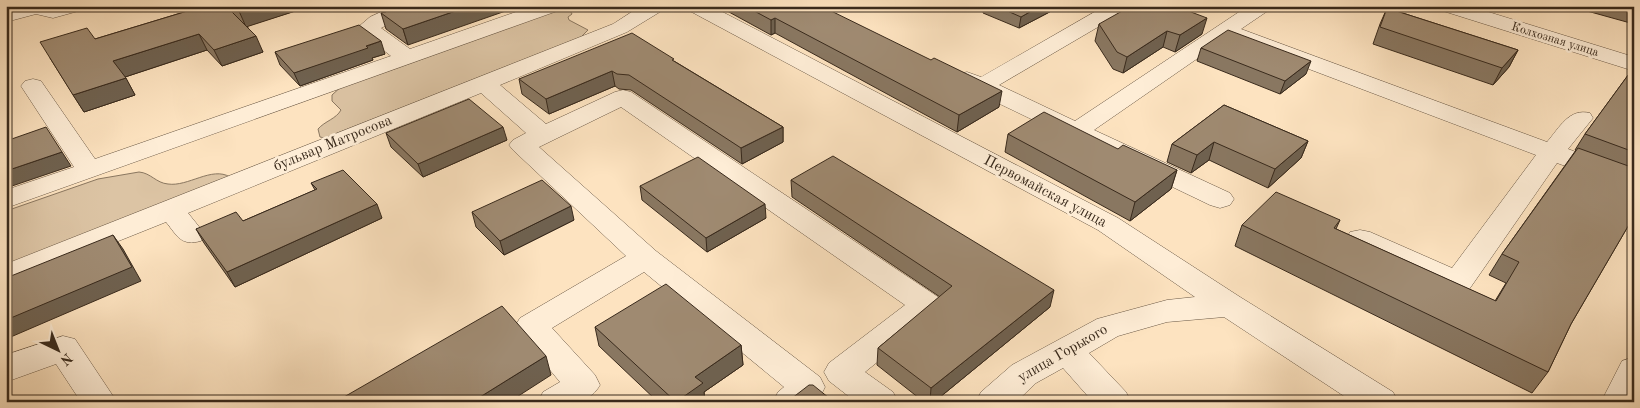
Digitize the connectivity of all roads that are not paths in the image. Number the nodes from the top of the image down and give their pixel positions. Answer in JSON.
{"nodes":[{"id":1,"x":75,"y":6,"type":"edge"},
{"id":2,"x":411,"y":6,"type":"edge"},
{"id":3,"x":552,"y":6,"type":"edge"},
{"id":4,"x":656,"y":6,"type":"edge"},
{"id":5,"x":695,"y":6,"type":"edge"},
{"id":6,"x":1120,"y":6,"type":"edge"},
{"id":7,"x":1262,"y":6,"type":"edge"},
{"id":8,"x":1447,"y":6,"type":"edge"},
{"id":9,"x":6,"y":16,"type":"edge"},
{"id":10,"x":1225,"y":30,"type":"junction"},
{"id":11,"x":407,"y":57,"type":"junction"},
{"id":12,"x":1634,"y":64,"type":"edge"},
{"id":13,"x":945,"y":70,"type":"edge"},
{"id":14,"x":484,"y":83,"type":"junction"},
{"id":15,"x":33,"y":86,"type":"dead end"},
{"id":16,"x":982,"y":86,"type":"junction"},
{"id":17,"x":1581,"y":118,"type":"dead end"},
{"id":18,"x":1076,"y":131,"type":"junction"},
{"id":19,"x":543,"y":135,"type":"junction"},
{"id":20,"x":1552,"y":152,"type":"junction"},
{"id":21,"x":89,"y":170,"type":"junction"},
{"id":22,"x":1634,"y":183,"type":"edge"},
{"id":23,"x":1220,"y":199,"type":"dead end"},
{"id":24,"x":6,"y":200,"type":"edge"},
{"id":25,"x":170,"y":209,"type":"junction"},
{"id":26,"x":191,"y":234,"type":"dead end"},
{"id":27,"x":1360,"y":239,"type":"edge"},
{"id":28,"x":646,"y":258,"type":"junction"},
{"id":29,"x":6,"y":276,"type":"edge"},
{"id":30,"x":1229,"y":305,"type":"junction"},
{"id":31,"x":1066,"y":350,"type":"junction"},
{"id":32,"x":6,"y":369,"type":"edge"},
{"id":33,"x":1634,"y":370,"type":"edge"},
{"id":34,"x":841,"y":372,"type":"junction"},
{"id":35,"x":799,"y":394,"type":"edge"},
{"id":36,"x":100,"y":402,"type":"edge"},
{"id":37,"x":554,"y":402,"type":"edge"},
{"id":38,"x":881,"y":402,"type":"edge"},
{"id":39,"x":993,"y":402,"type":"edge"},
{"id":40,"x":1114,"y":402,"type":"edge"},
{"id":41,"x":1381,"y":402,"type":"edge"},
{"id":42,"x":1618,"y":402,"type":"edge"}],
"edges":[{"from":1,"to":9,"type":"street"},
{"from":2,"to":11,"type":"street"},
{"from":3,"to":11,"type":"street"},
{"from":4,"to":14,"type":"street","name":"бульвар Матросова"},
{"from":5,"to":30,"type":"street","name":"Первомайская улица"},
{"from":6,"to":16,"type":"street"},
{"from":7,"to":10,"type":"street"},
{"from":8,"to":12,"type":"street","name":"Колхозная улица"},
{"from":10,"to":18,"type":"street"},
{"from":10,"to":20,"type":"street"},
{"from":11,"to":21,"type":"street"},
{"from":13,"to":16,"type":"street"},
{"from":14,"to":19,"type":"street"},
{"from":14,"to":25,"type":"street","name":"бульвар Матросова"},
{"from":15,"to":21,"type":"street"},
{"from":16,"to":18,"type":"street"},
{"from":17,"to":20,"type":"street"},
{"from":18,"to":23,"type":"street"},
{"from":19,"to":28,"type":"street"},
{"from":19,"to":34,"type":"street"},
{"from":20,"to":22,"type":"street"},
{"from":20,"to":27,"type":"street"},
{"from":21,"to":24,"type":"street"},
{"from":25,"to":26,"type":"street"},
{"from":25,"to":29,"type":"street","name":"бульвар Матросова"},
{"from":28,"to":35,"type":"street"},
{"from":28,"to":37,"type":"street"},
{"from":30,"to":31,"type":"street","name":"улица Горького"},
{"from":30,"to":41,"type":"street","name":"Первомайская улица"},
{"from":31,"to":39,"type":"street","name":"улица Горького"},
{"from":31,"to":40,"type":"street"},
{"from":32,"to":36,"type":"street"},
{"from":33,"to":42,"type":"street"},
{"from":34,"to":35,"type":"street"},
{"from":34,"to":38,"type":"street"}]}
